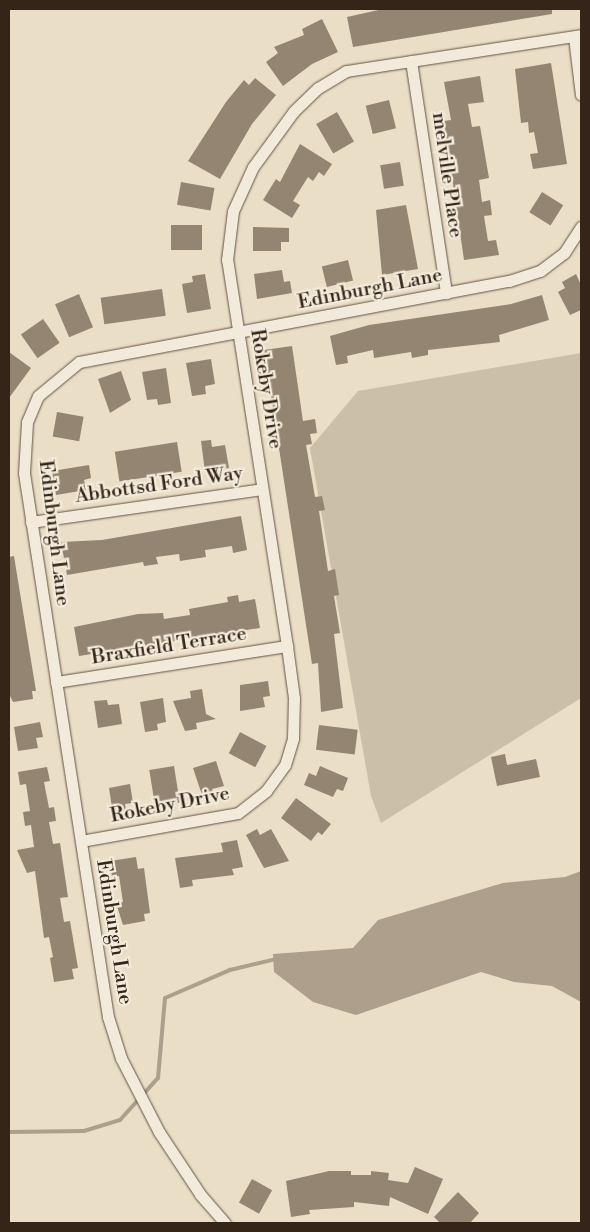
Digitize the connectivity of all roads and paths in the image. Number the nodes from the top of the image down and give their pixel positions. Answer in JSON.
{"nodes":[{"id":1,"x":578,"y":36,"type":"edge"},
{"id":2,"x":411,"y":61,"type":"junction"},
{"id":3,"x":581,"y":95,"type":"edge"},
{"id":4,"x":581,"y":227,"type":"edge"},
{"id":5,"x":446,"y":294,"type":"junction"},
{"id":6,"x":238,"y":333,"type":"junction"},
{"id":7,"x":262,"y":489,"type":"junction"},
{"id":8,"x":31,"y":522,"type":"junction"},
{"id":9,"x":287,"y":646,"type":"junction"},
{"id":10,"x":56,"y":682,"type":"junction"},
{"id":11,"x":81,"y":841,"type":"junction"},
{"id":12,"x":225,"y":1223,"type":"edge"}],
"edges":[{"from":1,"to":2,"type":"street","name":"Rokeby Drive"},
{"from":1,"to":3,"type":"street"},
{"from":2,"to":5,"type":"street","name":"melville Place"},
{"from":2,"to":6,"type":"street","name":"Rokeby Drive"},
{"from":4,"to":5,"type":"street","name":"Edinburgh Lane"},
{"from":5,"to":6,"type":"street","name":"Edinburgh Lane"},
{"from":6,"to":7,"type":"street","name":"Rokeby Drive"},
{"from":6,"to":8,"type":"street","name":"Edinburgh Lane"},
{"from":7,"to":8,"type":"street","name":"Abbottsd Ford Way"},
{"from":7,"to":9,"type":"street","name":"Rokeby Drive"},
{"from":8,"to":10,"type":"street","name":"Edinburgh Lane"},
{"from":9,"to":10,"type":"street","name":"Braxfield Terrace"},
{"from":9,"to":11,"type":"street","name":"Rokeby Drive"},
{"from":10,"to":11,"type":"street","name":"Edinburgh Lane"},
{"from":11,"to":12,"type":"street","name":"Edinburgh Lane"}]}
